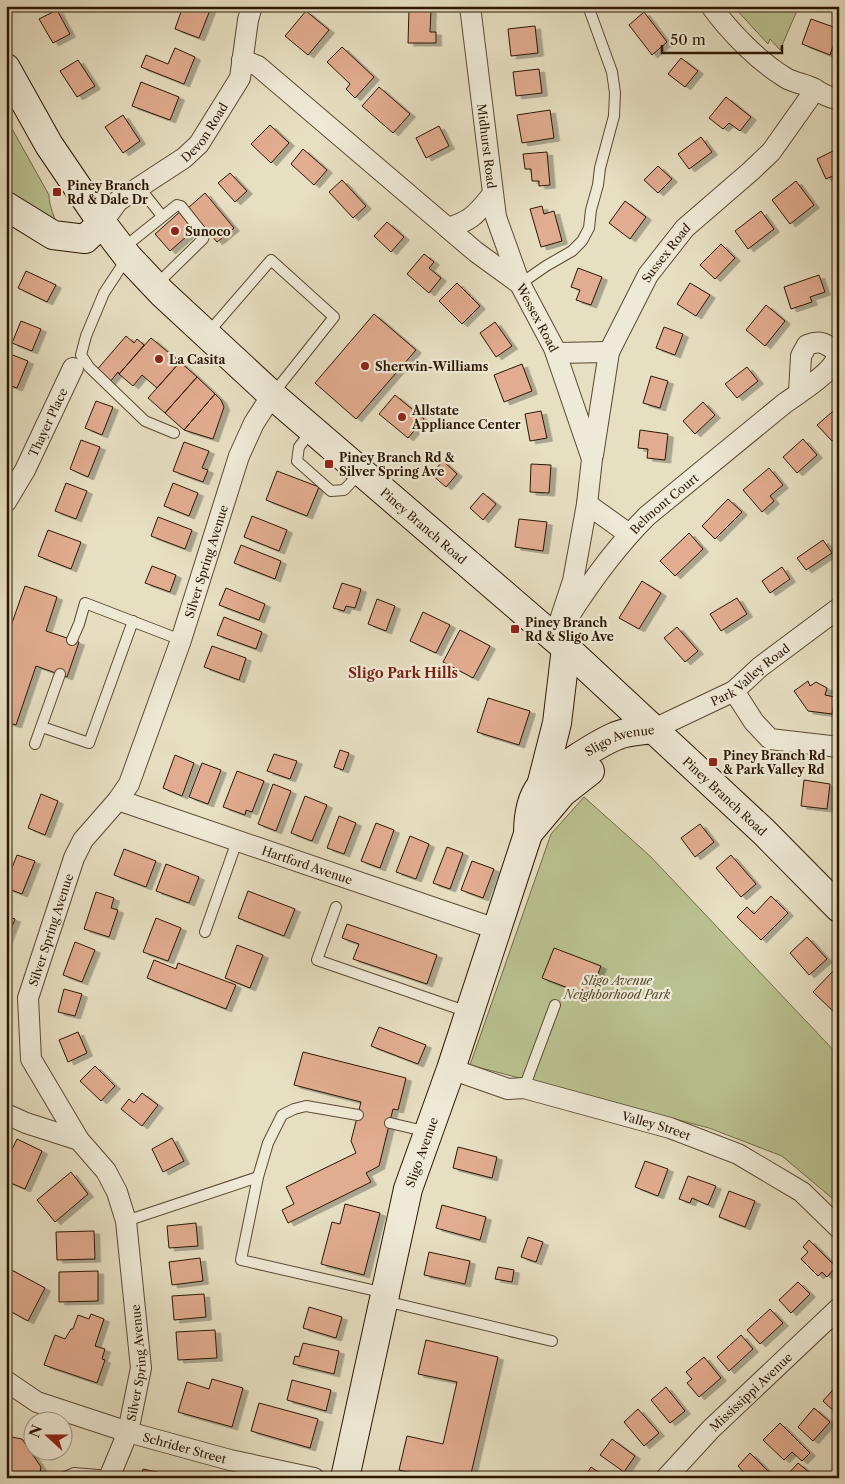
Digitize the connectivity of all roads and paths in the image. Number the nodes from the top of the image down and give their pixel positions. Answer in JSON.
{"nodes":[{"id":1,"x":252,"y":6,"type":"edge"},
{"id":2,"x":470,"y":6,"type":"edge"},
{"id":3,"x":588,"y":6,"type":"edge"},
{"id":4,"x":711,"y":6,"type":"edge"},
{"id":5,"x":242,"y":60,"type":"junction"},
{"id":6,"x":6,"y":68,"type":"edge"},
{"id":7,"x":815,"y":90,"type":"junction"},
{"id":8,"x":839,"y":100,"type":"edge"},
{"id":9,"x":140,"y":187,"type":"junction"},
{"id":10,"x":492,"y":195,"type":"junction"},
{"id":11,"x":6,"y":206,"type":"edge"},
{"id":12,"x":162,"y":216,"type":"junction"},
{"id":13,"x":102,"y":223,"type":"junction"},
{"id":14,"x":448,"y":228,"type":"junction"},
{"id":15,"x":125,"y":254,"type":"junction"},
{"id":16,"x":520,"y":284,"type":"junction"},
{"id":17,"x":155,"y":286,"type":"junction"},
{"id":18,"x":206,"y":335,"type":"junction"},
{"id":19,"x":609,"y":352,"type":"junction"},
{"id":20,"x":556,"y":353,"type":"junction"},
{"id":21,"x":73,"y":368,"type":"dead end"},
{"id":22,"x":799,"y":394,"type":"dead end"},
{"id":23,"x":272,"y":395,"type":"junction"},
{"id":24,"x":174,"y":433,"type":"dead end"},
{"id":25,"x":592,"y":459,"type":"junction"},
{"id":26,"x":6,"y":502,"type":"edge"},
{"id":27,"x":587,"y":504,"type":"junction"},
{"id":28,"x":629,"y":534,"type":"junction"},
{"id":29,"x":839,"y":608,"type":"edge"},
{"id":30,"x":133,"y":621,"type":"junction"},
{"id":31,"x":72,"y":640,"type":"dead end"},
{"id":32,"x":181,"y":640,"type":"junction"},
{"id":33,"x":560,"y":643,"type":"junction"},
{"id":34,"x":60,"y":674,"type":"dead end"},
{"id":35,"x":734,"y":691,"type":"junction"},
{"id":36,"x":42,"y":726,"type":"junction"},
{"id":37,"x":654,"y":729,"type":"junction"},
{"id":38,"x":35,"y":744,"type":"dead end"},
{"id":39,"x":839,"y":747,"type":"edge"},
{"id":40,"x":540,"y":786,"type":"junction"},
{"id":41,"x":118,"y":800,"type":"junction"},
{"id":42,"x":528,"y":834,"type":"junction"},
{"id":43,"x":237,"y":841,"type":"junction"},
{"id":44,"x":336,"y":907,"type":"dead end"},
{"id":45,"x":839,"y":908,"type":"edge"},
{"id":46,"x":496,"y":929,"type":"junction"},
{"id":47,"x":205,"y":932,"type":"dead end"},
{"id":48,"x":555,"y":1005,"type":"dead end"},
{"id":49,"x":469,"y":1012,"type":"junction"},
{"id":50,"x":451,"y":1069,"type":"junction"},
{"id":51,"x":524,"y":1088,"type":"junction"},
{"id":52,"x":6,"y":1114,"type":"edge"},
{"id":53,"x":358,"y":1115,"type":"dead end"},
{"id":54,"x":390,"y":1123,"type":"dead end"},
{"id":55,"x":428,"y":1132,"type":"junction"},
{"id":56,"x":79,"y":1140,"type":"junction"},
{"id":57,"x":258,"y":1177,"type":"junction"},
{"id":58,"x":126,"y":1221,"type":"junction"},
{"id":59,"x":839,"y":1228,"type":"edge"},
{"id":60,"x":385,"y":1297,"type":"junction"},
{"id":61,"x":839,"y":1308,"type":"edge"},
{"id":62,"x":552,"y":1341,"type":"dead end"},
{"id":63,"x":6,"y":1381,"type":"edge"},
{"id":64,"x":128,"y":1432,"type":"junction"},
{"id":65,"x":242,"y":1470,"type":"edge"},
{"id":66,"x":110,"y":1477,"type":"edge"},
{"id":67,"x":63,"y":1478,"type":"edge"},
{"id":68,"x":314,"y":1478,"type":"edge"},
{"id":69,"x":345,"y":1478,"type":"edge"},
{"id":70,"x":666,"y":1478,"type":"edge"}],
"edges":[{"from":1,"to":5,"type":"street","name":"Devon Road"},
{"from":2,"to":10,"type":"street","name":"Midhurst Road"},
{"from":3,"to":16,"type":"lane"},
{"from":4,"to":7,"type":"street"},
{"from":5,"to":9,"type":"street","name":"Devon Road"},
{"from":5,"to":14,"type":"street","name":"Wessex Road"},
{"from":6,"to":13,"type":"street","name":"Piney Branch Road"},
{"from":7,"to":8,"type":"street"},
{"from":7,"to":19,"type":"street","name":"Sussex Road"},
{"from":9,"to":12,"type":"lane"},
{"from":9,"to":13,"type":"street","name":"Devon Road"},
{"from":10,"to":14,"type":"street"},
{"from":10,"to":16,"type":"street","name":"Midhurst Road"},
{"from":11,"to":13,"type":"street"},
{"from":12,"to":15,"type":"lane"},
{"from":12,"to":17,"type":"lane"},
{"from":13,"to":15,"type":"street","name":"Piney Branch Road"},
{"from":14,"to":16,"type":"street","name":"Wessex Road"},
{"from":15,"to":17,"type":"street","name":"Piney Branch Road"},
{"from":15,"to":24,"type":"lane"},
{"from":16,"to":20,"type":"street","name":"Wessex Road"},
{"from":17,"to":18,"type":"street","name":"Piney Branch Road"},
{"from":18,"to":23,"type":"street","name":"Piney Branch Road"},
{"from":18,"to":23,"type":"lane"},
{"from":19,"to":20,"type":"street"},
{"from":19,"to":25,"type":"street","name":"Sussex Road"},
{"from":20,"to":25,"type":"street","name":"Wessex Road"},
{"from":21,"to":26,"type":"street","name":"Thayer Place"},
{"from":22,"to":28,"type":"street","name":"Belmont Court"},
{"from":23,"to":32,"type":"street","name":"Silver Spring Avenue"},
{"from":23,"to":33,"type":"street","name":"Piney Branch Road"},
{"from":25,"to":27,"type":"street","name":"Wessex Road"},
{"from":27,"to":28,"type":"street"},
{"from":27,"to":33,"type":"street","name":"Wessex Road"},
{"from":28,"to":33,"type":"street","name":"Belmont Court"},
{"from":29,"to":35,"type":"street","name":"Park Valley Road"},
{"from":30,"to":31,"type":"lane"},
{"from":30,"to":32,"type":"lane"},
{"from":30,"to":36,"type":"lane"},
{"from":32,"to":41,"type":"street","name":"Silver Spring Avenue"},
{"from":33,"to":37,"type":"street","name":"Piney Branch Road"},
{"from":33,"to":40,"type":"street"},
{"from":34,"to":36,"type":"lane"},
{"from":35,"to":37,"type":"street","name":"Park Valley Road"},
{"from":35,"to":39,"type":"street"},
{"from":36,"to":38,"type":"lane"},
{"from":37,"to":40,"type":"street","name":"Sligo Avenue"},
{"from":37,"to":42,"type":"street","name":"Sligo Avenue"},
{"from":37,"to":45,"type":"street","name":"Piney Branch Road"},
{"from":40,"to":42,"type":"street","name":"Sligo Avenue"},
{"from":41,"to":43,"type":"street","name":"Hartford Avenue"},
{"from":41,"to":56,"type":"street","name":"Silver Spring Avenue"},
{"from":42,"to":46,"type":"street","name":"Sligo Avenue"},
{"from":43,"to":46,"type":"street","name":"Hartford Avenue"},
{"from":43,"to":47,"type":"lane"},
{"from":44,"to":49,"type":"lane"},
{"from":46,"to":49,"type":"street","name":"Sligo Avenue"},
{"from":48,"to":51,"type":"lane"},
{"from":49,"to":50,"type":"street","name":"Sligo Avenue"},
{"from":50,"to":51,"type":"street","name":"Valley Street"},
{"from":50,"to":55,"type":"street","name":"Sligo Avenue"},
{"from":51,"to":59,"type":"street","name":"Valley Street"},
{"from":52,"to":56,"type":"street"},
{"from":53,"to":57,"type":"lane"},
{"from":54,"to":55,"type":"lane"},
{"from":55,"to":60,"type":"street","name":"Sligo Avenue"},
{"from":56,"to":58,"type":"street","name":"Silver Spring Avenue"},
{"from":57,"to":58,"type":"lane"},
{"from":57,"to":60,"type":"lane"},
{"from":58,"to":64,"type":"street","name":"Silver Spring Avenue"},
{"from":60,"to":62,"type":"lane"},
{"from":60,"to":69,"type":"street","name":"Sligo Avenue"},
{"from":61,"to":70,"type":"street","name":"Mississippi Avenue"},
{"from":63,"to":64,"type":"street","name":"Schrider Street"},
{"from":64,"to":65,"type":"street","name":"Schrider Street"},
{"from":64,"to":66,"type":"street","name":"Silver Spring Avenue"},
{"from":65,"to":68,"type":"street","name":"Schrider Street"},
{"from":66,"to":67,"type":"lane"}]}
